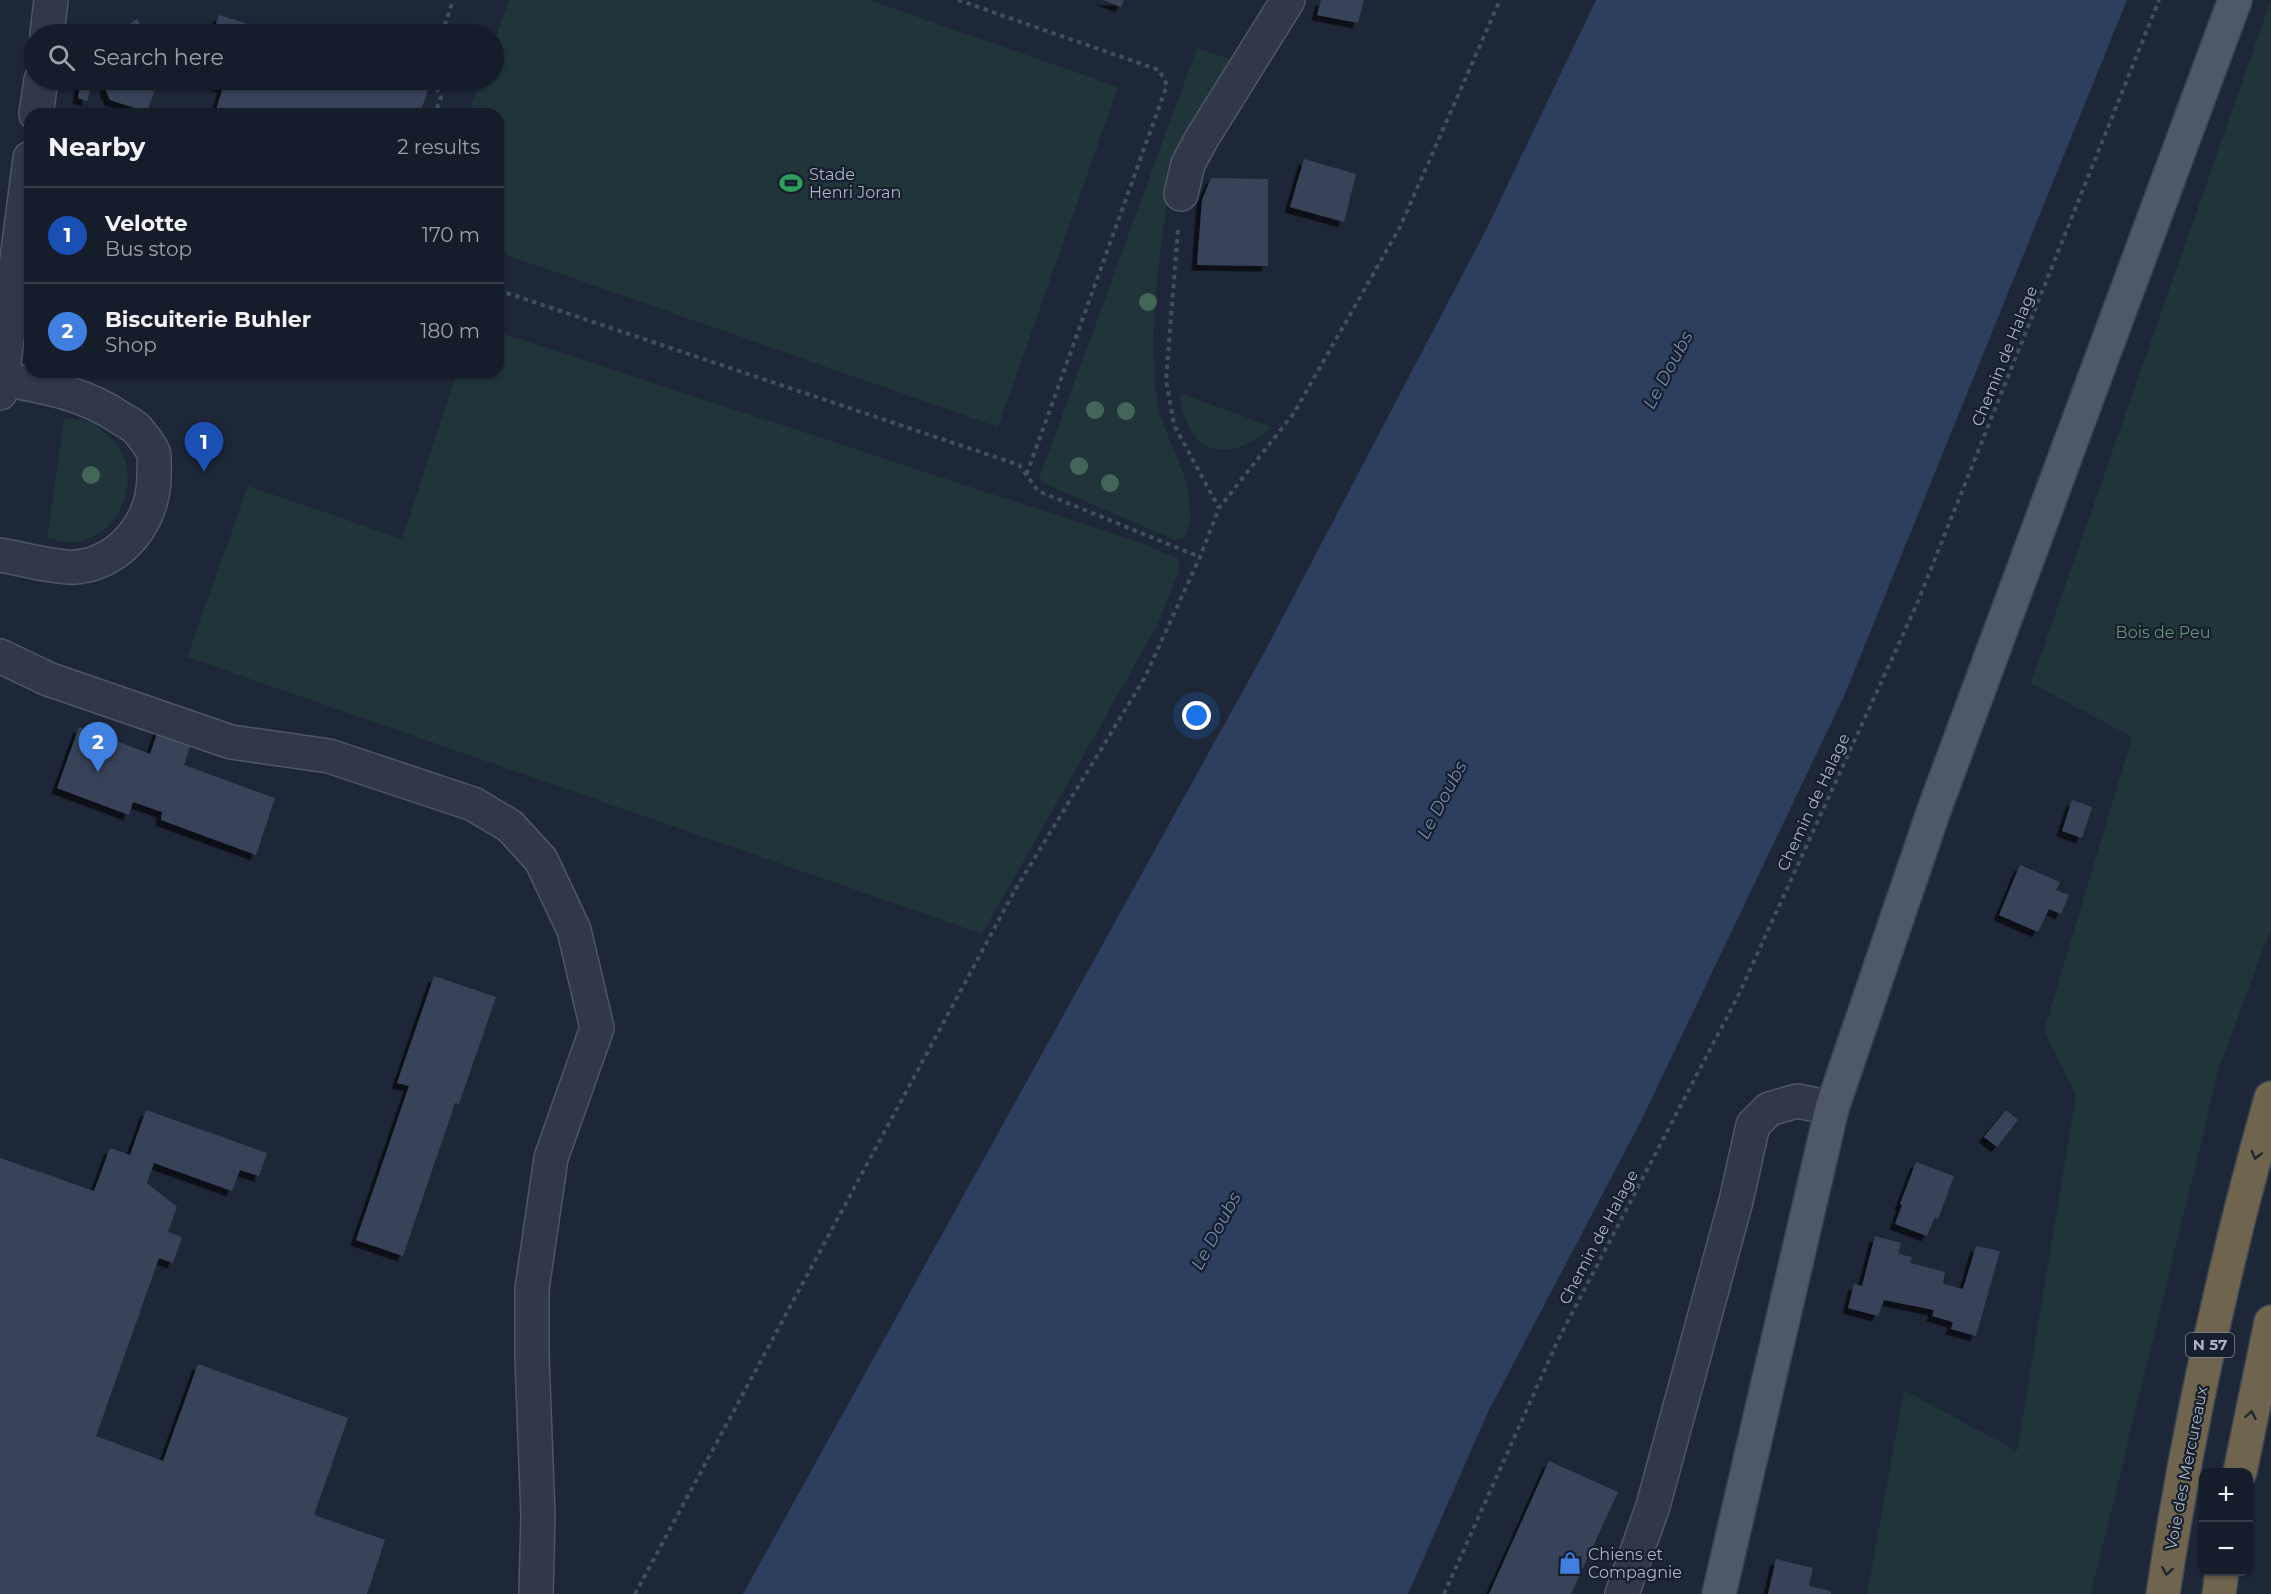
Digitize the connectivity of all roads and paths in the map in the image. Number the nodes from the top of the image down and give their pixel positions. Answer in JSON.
{"nodes":[{"id":1,"x":51,"y":0,"type":"edge"},
{"id":2,"x":453,"y":0,"type":"edge"},
{"id":3,"x":958,"y":0,"type":"edge"},
{"id":4,"x":1288,"y":0,"type":"edge"},
{"id":5,"x":1500,"y":0,"type":"edge"},
{"id":6,"x":2159,"y":0,"type":"edge"},
{"id":7,"x":2235,"y":0,"type":"edge"},
{"id":8,"x":48,"y":24,"type":"edge"},
{"id":9,"x":445,"y":24,"type":"edge"},
{"id":10,"x":40,"y":90,"type":"edge"},
{"id":11,"x":437,"y":90,"type":"edge"},
{"id":12,"x":37,"y":108,"type":"edge"},
{"id":13,"x":437,"y":108,"type":"edge"},
{"id":14,"x":1181,"y":194,"type":"joint"},
{"id":15,"x":24,"y":205,"type":"edge"},
{"id":16,"x":504,"y":292,"type":"edge"},
{"id":17,"x":1,"y":386,"type":"edge"},
{"id":18,"x":1026,"y":476,"type":"junction"},
{"id":19,"x":1219,"y":508,"type":"junction"},
{"id":20,"x":0,"y":555,"type":"edge"},
{"id":21,"x":1200,"y":557,"type":"junction"},
{"id":22,"x":0,"y":656,"type":"edge"},
{"id":23,"x":2271,"y":1098,"type":"edge"},
{"id":24,"x":1832,"y":1108,"type":"junction"},
{"id":25,"x":2271,"y":1322,"type":"edge"},
{"id":26,"x":2241,"y":1468,"type":"edge"},
{"id":27,"x":2221,"y":1576,"type":"edge"},
{"id":28,"x":536,"y":1594,"type":"edge"},
{"id":29,"x":635,"y":1594,"type":"edge"},
{"id":30,"x":1444,"y":1594,"type":"edge"},
{"id":31,"x":1622,"y":1594,"type":"edge"},
{"id":32,"x":1719,"y":1594,"type":"edge"},
{"id":33,"x":2163,"y":1594,"type":"edge"},
{"id":34,"x":2219,"y":1594,"type":"edge"}],
"edges":[{"from":1,"to":8,"type":"street"},
{"from":2,"to":9,"type":"path"},
{"from":3,"to":18,"type":"path"},
{"from":4,"to":14,"type":"street"},
{"from":5,"to":19,"type":"path"},
{"from":6,"to":30,"type":"path","name":"Chemin de Halage"},
{"from":7,"to":24,"type":"main road"},
{"from":10,"to":12,"type":"street"},
{"from":11,"to":13,"type":"path"},
{"from":14,"to":19,"type":"path"},
{"from":15,"to":17,"type":"street"},
{"from":16,"to":18,"type":"path"},
{"from":17,"to":20,"type":"street"},
{"from":18,"to":21,"type":"path"},
{"from":19,"to":21,"type":"path"},
{"from":21,"to":29,"type":"path"},
{"from":22,"to":28,"type":"street"},
{"from":23,"to":33,"type":"highway","name":"Voie des Mercureaux","number":"N 57","one_way":true},
{"from":24,"to":31,"type":"street"},
{"from":24,"to":32,"type":"main road"},
{"from":26,"to":25,"type":"highway","one_way":true},
{"from":27,"to":34,"type":"highway"}]}
